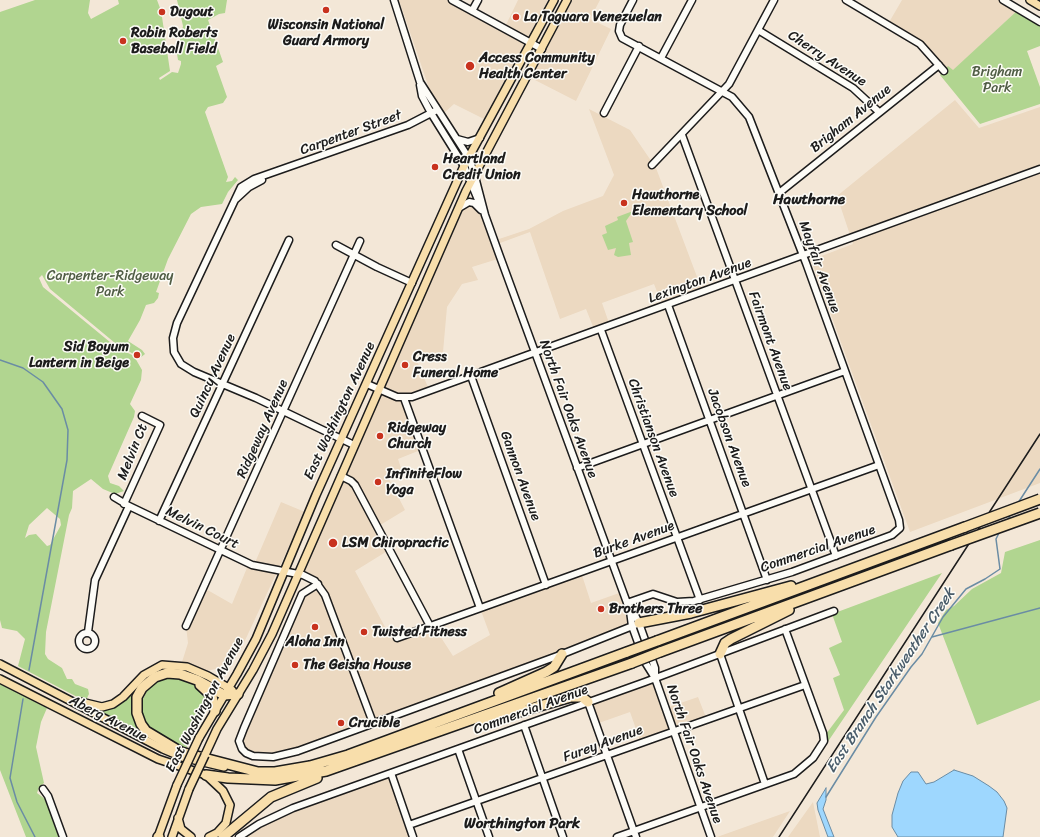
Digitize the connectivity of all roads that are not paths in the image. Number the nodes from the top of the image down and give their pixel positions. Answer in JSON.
{"nodes":[{"id":1,"x":394,"y":0,"type":"edge"},
{"id":2,"x":452,"y":0,"type":"edge"},
{"id":3,"x":478,"y":0,"type":"edge"},
{"id":4,"x":554,"y":0,"type":"edge"},
{"id":5,"x":567,"y":0,"type":"edge"},
{"id":6,"x":634,"y":0,"type":"edge"},
{"id":7,"x":692,"y":0,"type":"edge"},
{"id":8,"x":774,"y":0,"type":"edge"},
{"id":9,"x":846,"y":0,"type":"edge"},
{"id":10,"x":1003,"y":0,"type":"edge"},
{"id":11,"x":1030,"y":0,"type":"edge"},
{"id":12,"x":1040,"y":6,"type":"edge"},
{"id":13,"x":472,"y":10,"type":"junction"},
{"id":14,"x":1040,"y":22,"type":"edge"},
{"id":15,"x":758,"y":30,"type":"junction"},
{"id":16,"x":532,"y":42,"type":"junction"},
{"id":17,"x":639,"y":46,"type":"junction"},
{"id":18,"x":542,"y":49,"type":"junction"},
{"id":19,"x":662,"y":58,"type":"junction"},
{"id":20,"x":939,"y":65,"type":"junction"},
{"id":21,"x":944,"y":71,"type":"dead end"},
{"id":22,"x":420,"y":82,"type":"junction"},
{"id":23,"x":723,"y":91,"type":"junction"},
{"id":24,"x":437,"y":110,"type":"junction"},
{"id":25,"x":879,"y":112,"type":"junction"},
{"id":26,"x":431,"y":113,"type":"junction"},
{"id":27,"x":604,"y":113,"type":"dead end"},
{"id":28,"x":682,"y":134,"type":"junction"},
{"id":29,"x":480,"y":138,"type":"junction"},
{"id":30,"x":456,"y":139,"type":"junction"},
{"id":31,"x":469,"y":158,"type":"junction"},
{"id":32,"x":652,"y":165,"type":"dead end"},
{"id":33,"x":464,"y":166,"type":"junction"},
{"id":34,"x":1040,"y":169,"type":"edge"},
{"id":35,"x":475,"y":174,"type":"junction"},
{"id":36,"x":471,"y":181,"type":"junction"},
{"id":37,"x":779,"y":193,"type":"junction"},
{"id":38,"x":458,"y":209,"type":"junction"},
{"id":39,"x":484,"y":213,"type":"junction"},
{"id":40,"x":289,"y":240,"type":"dead end"},
{"id":41,"x":360,"y":242,"type":"dead end"},
{"id":42,"x":336,"y":245,"type":"dead end"},
{"id":43,"x":354,"y":255,"type":"junction"},
{"id":44,"x":803,"y":256,"type":"junction"},
{"id":45,"x":736,"y":281,"type":"junction"},
{"id":46,"x":412,"y":283,"type":"junction"},
{"id":47,"x":668,"y":304,"type":"junction"},
{"id":48,"x":601,"y":330,"type":"junction"},
{"id":49,"x":536,"y":353,"type":"junction"},
{"id":50,"x":845,"y":371,"type":"junction"},
{"id":51,"x":471,"y":376,"type":"junction"},
{"id":52,"x":222,"y":384,"type":"junction"},
{"id":53,"x":367,"y":384,"type":"junction"},
{"id":54,"x":380,"y":390,"type":"junction"},
{"id":55,"x":777,"y":395,"type":"junction"},
{"id":56,"x":404,"y":398,"type":"junction"},
{"id":57,"x":283,"y":412,"type":"junction"},
{"id":58,"x":142,"y":416,"type":"dead end"},
{"id":59,"x":709,"y":420,"type":"junction"},
{"id":60,"x":342,"y":439,"type":"junction"},
{"id":61,"x":643,"y":444,"type":"junction"},
{"id":62,"x":354,"y":445,"type":"junction"},
{"id":63,"x":879,"y":465,"type":"junction"},
{"id":64,"x":577,"y":468,"type":"junction"},
{"id":65,"x":341,"y":476,"type":"junction"},
{"id":66,"x":812,"y":489,"type":"junction"},
{"id":67,"x":114,"y":497,"type":"dead end"},
{"id":68,"x":1040,"y":499,"type":"edge"},
{"id":69,"x":126,"y":505,"type":"junction"},
{"id":70,"x":743,"y":513,"type":"junction"},
{"id":71,"x":1040,"y":513,"type":"edge"},
{"id":72,"x":160,"y":521,"type":"junction"},
{"id":73,"x":900,"y":528,"type":"joint"},
{"id":74,"x":677,"y":537,"type":"junction"},
{"id":75,"x":221,"y":551,"type":"junction"},
{"id":76,"x":836,"y":556,"type":"junction"},
{"id":77,"x":611,"y":561,"type":"junction"},
{"id":78,"x":854,"y":568,"type":"junction"},
{"id":79,"x":284,"y":571,"type":"junction"},
{"id":80,"x":298,"y":574,"type":"junction"},
{"id":81,"x":767,"y":580,"type":"junction"},
{"id":82,"x":318,"y":584,"type":"junction"},
{"id":83,"x":546,"y":585,"type":"junction"},
{"id":84,"x":830,"y":590,"type":"junction"},
{"id":85,"x":700,"y":600,"type":"junction"},
{"id":86,"x":627,"y":603,"type":"junction"},
{"id":87,"x":480,"y":608,"type":"junction"},
{"id":88,"x":834,"y":611,"type":"dead end"},
{"id":89,"x":635,"y":625,"type":"junction"},
{"id":90,"x":186,"y":626,"type":"dead end"},
{"id":91,"x":430,"y":626,"type":"junction"},
{"id":92,"x":785,"y":629,"type":"junction"},
{"id":93,"x":88,"y":632,"type":"dead end"},
{"id":94,"x":397,"y":638,"type":"dead end"},
{"id":95,"x":562,"y":654,"type":"junction"},
{"id":96,"x":720,"y":654,"type":"junction"},
{"id":97,"x":0,"y":664,"type":"edge"},
{"id":98,"x":189,"y":677,"type":"junction"},
{"id":99,"x":655,"y":678,"type":"junction"},
{"id":100,"x":0,"y":679,"type":"edge"},
{"id":101,"x":42,"y":685,"type":"junction"},
{"id":102,"x":805,"y":685,"type":"junction"},
{"id":103,"x":226,"y":691,"type":"junction"},
{"id":104,"x":238,"y":694,"type":"junction"},
{"id":105,"x":588,"y":702,"type":"junction"},
{"id":106,"x":739,"y":708,"type":"junction"},
{"id":107,"x":215,"y":711,"type":"junction"},
{"id":108,"x":373,"y":723,"type":"junction"},
{"id":109,"x":460,"y":724,"type":"junction"},
{"id":110,"x":524,"y":725,"type":"junction"},
{"id":111,"x":674,"y":731,"type":"junction"},
{"id":112,"x":385,"y":741,"type":"junction"},
{"id":113,"x":458,"y":749,"type":"junction"},
{"id":114,"x":607,"y":755,"type":"junction"},
{"id":115,"x":342,"y":767,"type":"junction"},
{"id":116,"x":258,"y":772,"type":"junction"},
{"id":117,"x":391,"y":773,"type":"junction"},
{"id":118,"x":206,"y":775,"type":"junction"},
{"id":119,"x":542,"y":778,"type":"junction"},
{"id":120,"x":765,"y":784,"type":"junction"},
{"id":121,"x":43,"y":789,"type":"dead end"},
{"id":122,"x":476,"y":802,"type":"junction"},
{"id":123,"x":700,"y":807,"type":"junction"},
{"id":124,"x":178,"y":818,"type":"junction"},
{"id":125,"x":409,"y":825,"type":"junction"},
{"id":126,"x":635,"y":834,"type":"edge"},
{"id":127,"x":63,"y":837,"type":"edge"},
{"id":128,"x":158,"y":837,"type":"edge"},
{"id":129,"x":174,"y":837,"type":"edge"},
{"id":130,"x":191,"y":837,"type":"edge"},
{"id":131,"x":209,"y":837,"type":"edge"},
{"id":132,"x":223,"y":837,"type":"edge"},
{"id":133,"x":239,"y":837,"type":"edge"},
{"id":134,"x":413,"y":837,"type":"edge"},
{"id":135,"x":489,"y":837,"type":"edge"},
{"id":136,"x":563,"y":837,"type":"edge"},
{"id":137,"x":617,"y":837,"type":"edge"},
{"id":138,"x":711,"y":837,"type":"edge"}],
"edges":[{"from":1,"to":22,"type":"street"},
{"from":2,"to":13,"type":"street"},
{"from":3,"to":13,"type":"street"},
{"from":4,"to":16,"type":"main road","name":"East Washington Avenue"},
{"from":5,"to":18,"type":"main road","name":"East Washington Avenue"},
{"from":6,"to":17,"type":"street","name":"Mayfair Avenue"},
{"from":7,"to":19,"type":"street"},
{"from":8,"to":15,"type":"street"},
{"from":9,"to":20,"type":"street"},
{"from":10,"to":14,"type":"street"},
{"from":11,"to":12,"type":"main road"},
{"from":13,"to":16,"type":"street"},
{"from":15,"to":23,"type":"street"},
{"from":15,"to":25,"type":"street","name":"Cherry Avenue"},
{"from":16,"to":18,"type":"street"},
{"from":16,"to":29,"type":"main road","name":"East Washington Avenue"},
{"from":17,"to":19,"type":"street","name":"Mayfair Avenue"},
{"from":17,"to":27,"type":"street"},
{"from":18,"to":35,"type":"main road","name":"East Washington Avenue"},
{"from":19,"to":23,"type":"street","name":"Mayfair Avenue"},
{"from":20,"to":21,"type":"street"},
{"from":20,"to":25,"type":"street","name":"Brigham Avenue"},
{"from":22,"to":24,"type":"street","name":"North Fair Oaks Avenue"},
{"from":22,"to":26,"type":"street","name":"North Fair Oaks Avenue"},
{"from":23,"to":28,"type":"street"},
{"from":23,"to":37,"type":"street","name":"Mayfair Avenue"},
{"from":24,"to":26,"type":"street","name":"Carpenter Street"},
{"from":24,"to":30,"type":"street","name":"North Fair Oaks Avenue"},
{"from":25,"to":37,"type":"street","name":"Brigham Avenue"},
{"from":26,"to":33,"type":"street","name":"North Fair Oaks Avenue"},
{"from":26,"to":52,"type":"street","name":"Carpenter Street"},
{"from":28,"to":32,"type":"street"},
{"from":28,"to":45,"type":"street","name":"Fairmont Avenue"},
{"from":29,"to":30,"type":"street"},
{"from":29,"to":31,"type":"main road","name":"East Washington Avenue"},
{"from":30,"to":31,"type":"street","name":"North Fair Oaks Avenue"},
{"from":31,"to":33,"type":"main road","name":"East Washington Avenue"},
{"from":31,"to":35,"type":"street","name":"North Fair Oaks Avenue"},
{"from":33,"to":36,"type":"street","name":"North Fair Oaks Avenue"},
{"from":33,"to":46,"type":"main road","name":"East Washington Avenue"},
{"from":34,"to":44,"type":"street","name":"Lexington Avenue"},
{"from":35,"to":36,"type":"main road","name":"East Washington Avenue"},
{"from":35,"to":39,"type":"street","name":"North Fair Oaks Avenue"},
{"from":36,"to":38,"type":"main road","name":"East Washington Avenue"},
{"from":36,"to":39,"type":"street","name":"North Fair Oaks Avenue"},
{"from":37,"to":44,"type":"street","name":"Mayfair Avenue"},
{"from":38,"to":39,"type":"street"},
{"from":38,"to":54,"type":"main road","name":"East Washington Avenue"},
{"from":39,"to":49,"type":"street","name":"North Fair Oaks Avenue"},
{"from":40,"to":52,"type":"street","name":"Quincy Avenue"},
{"from":41,"to":43,"type":"street","name":"Ridgeway Avenue"},
{"from":42,"to":43,"type":"street"},
{"from":43,"to":46,"type":"street"},
{"from":43,"to":57,"type":"street","name":"Ridgeway Avenue"},
{"from":44,"to":45,"type":"street","name":"Lexington Avenue"},
{"from":44,"to":50,"type":"street","name":"Mayfair Avenue"},
{"from":45,"to":47,"type":"street","name":"Lexington Avenue"},
{"from":45,"to":55,"type":"street","name":"Fairmont Avenue"},
{"from":46,"to":53,"type":"main road","name":"East Washington Avenue"},
{"from":47,"to":48,"type":"street","name":"Lexington Avenue"},
{"from":47,"to":59,"type":"street","name":"Jacobson Avenue"},
{"from":48,"to":49,"type":"street","name":"Lexington Avenue"},
{"from":48,"to":61,"type":"street","name":"Christianson Avenue"},
{"from":49,"to":51,"type":"street","name":"Lexington Avenue"},
{"from":49,"to":64,"type":"street","name":"North Fair Oaks Avenue"},
{"from":50,"to":55,"type":"street"},
{"from":50,"to":63,"type":"street","name":"Mayfair Avenue"},
{"from":51,"to":56,"type":"street","name":"Lexington Avenue"},
{"from":51,"to":83,"type":"street","name":"Gannon Avenue"},
{"from":52,"to":57,"type":"street","name":"Carpenter Street"},
{"from":52,"to":72,"type":"street","name":"Quincy Avenue"},
{"from":53,"to":54,"type":"street"},
{"from":53,"to":60,"type":"main road","name":"East Washington Avenue"},
{"from":54,"to":56,"type":"street"},
{"from":54,"to":62,"type":"main road","name":"East Washington Avenue"},
{"from":55,"to":59,"type":"street"},
{"from":55,"to":66,"type":"street","name":"Fairmont Avenue"},
{"from":56,"to":87,"type":"street"},
{"from":57,"to":60,"type":"street","name":"Carpenter Street"},
{"from":57,"to":75,"type":"street","name":"Ridgeway Avenue"},
{"from":58,"to":69,"type":"street","name":"Melvin Ct"},
{"from":59,"to":61,"type":"street"},
{"from":59,"to":70,"type":"street","name":"Jacobson Avenue"},
{"from":60,"to":62,"type":"street","name":"Carpenter Street"},
{"from":60,"to":79,"type":"main road","name":"East Washington Avenue"},
{"from":61,"to":64,"type":"street"},
{"from":61,"to":74,"type":"street","name":"Christianson Avenue"},
{"from":62,"to":65,"type":"main road","name":"East Washington Avenue"},
{"from":63,"to":66,"type":"street","name":"Burke Avenue"},
{"from":63,"to":73,"type":"street","name":"Mayfair Avenue"},
{"from":64,"to":77,"type":"street","name":"North Fair Oaks Avenue"},
{"from":65,"to":80,"type":"main road","name":"East Washington Avenue"},
{"from":65,"to":91,"type":"street"},
{"from":66,"to":70,"type":"street","name":"Burke Avenue"},
{"from":66,"to":76,"type":"street","name":"Fairmont Avenue"},
{"from":67,"to":69,"type":"street","name":"Melvin Court"},
{"from":68,"to":78,"type":"highway","bridge":true},
{"from":69,"to":72,"type":"street","name":"Melvin Court"},
{"from":69,"to":93,"type":"street"},
{"from":70,"to":74,"type":"street","name":"Burke Avenue"},
{"from":70,"to":81,"type":"street","name":"Jacobson Avenue"},
{"from":71,"to":84,"type":"highway","bridge":true},
{"from":72,"to":75,"type":"street","name":"Melvin Court"},
{"from":73,"to":76,"type":"street","name":"Commercial Avenue"},
{"from":74,"to":77,"type":"street","name":"Burke Avenue"},
{"from":74,"to":85,"type":"street","name":"Christianson Avenue"},
{"from":75,"to":79,"type":"street","name":"Melvin Court"},
{"from":75,"to":90,"type":"street","name":"Ridgeway Avenue"},
{"from":76,"to":81,"type":"street","name":"Commercial Avenue"},
{"from":77,"to":83,"type":"street","name":"Burke Avenue"},
{"from":77,"to":86,"type":"street","name":"North Fair Oaks Avenue"},
{"from":78,"to":89,"type":"highway"},
{"from":78,"to":112,"type":"highway","bridge":true},
{"from":79,"to":80,"type":"street","name":"Melvin Court"},
{"from":79,"to":103,"type":"main road","name":"East Washington Avenue"},
{"from":80,"to":82,"type":"street","name":"Melvin Court"},
{"from":80,"to":104,"type":"main road","name":"East Washington Avenue"},
{"from":81,"to":85,"type":"street","name":"Commercial Avenue"},
{"from":82,"to":108,"type":"street"},
{"from":82,"to":108,"type":"street"},
{"from":83,"to":87,"type":"street","name":"Burke Avenue"},
{"from":84,"to":96,"type":"highway"},
{"from":84,"to":109,"type":"highway","bridge":true},
{"from":85,"to":86,"type":"street","name":"Commercial Avenue"},
{"from":86,"to":89,"type":"street","name":"North Fair Oaks Avenue"},
{"from":87,"to":91,"type":"street","name":"Burke Avenue"},
{"from":88,"to":92,"type":"street","name":"Commercial Avenue"},
{"from":89,"to":95,"type":"street"},
{"from":89,"to":99,"type":"street","name":"North Fair Oaks Avenue"},
{"from":91,"to":94,"type":"street","name":"Burke Avenue"},
{"from":92,"to":96,"type":"street","name":"Commercial Avenue"},
{"from":92,"to":102,"type":"street"},
{"from":95,"to":108,"type":"street"},
{"from":95,"to":112,"type":"highway"},
{"from":96,"to":99,"type":"street","name":"Commercial Avenue"},
{"from":96,"to":106,"type":"street"},
{"from":97,"to":101,"type":"main road","name":"Aberg Avenue"},
{"from":98,"to":103,"type":"highway"},
{"from":98,"to":107,"type":"highway"},
{"from":98,"to":116,"type":"highway"},
{"from":99,"to":105,"type":"street","name":"Commercial Avenue"},
{"from":99,"to":111,"type":"street","name":"North Fair Oaks Avenue"},
{"from":100,"to":118,"type":"main road","name":"Aberg Avenue"},
{"from":101,"to":103,"type":"main road"},
{"from":101,"to":116,"type":"main road","name":"Aberg Avenue"},
{"from":102,"to":106,"type":"street","name":"Furey Avenue"},
{"from":102,"to":120,"type":"street"},
{"from":103,"to":104,"type":"highway"},
{"from":103,"to":107,"type":"main road","name":"East Washington Avenue"},
{"from":104,"to":124,"type":"main road","name":"East Washington Avenue","bridge":true},
{"from":105,"to":109,"type":"highway"},
{"from":105,"to":110,"type":"street","name":"Commercial Avenue"},
{"from":105,"to":114,"type":"street"},
{"from":106,"to":111,"type":"street","name":"Furey Avenue"},
{"from":106,"to":120,"type":"street"},
{"from":107,"to":128,"type":"main road","name":"East Washington Avenue","bridge":true},
{"from":109,"to":115,"type":"highway"},
{"from":110,"to":113,"type":"street","name":"Commercial Avenue"},
{"from":110,"to":119,"type":"street"},
{"from":111,"to":114,"type":"street","name":"Furey Avenue"},
{"from":111,"to":123,"type":"street","name":"North Fair Oaks Avenue"},
{"from":112,"to":116,"type":"highway"},
{"from":113,"to":117,"type":"street","name":"Commercial Avenue"},
{"from":113,"to":122,"type":"street"},
{"from":114,"to":119,"type":"street","name":"Furey Avenue"},
{"from":114,"to":126,"type":"street"},
{"from":115,"to":118,"type":"highway"},
{"from":115,"to":132,"type":"highway"},
{"from":117,"to":125,"type":"street"},
{"from":117,"to":133,"type":"street","name":"Commercial Avenue"},
{"from":118,"to":131,"type":"main road"},
{"from":119,"to":122,"type":"street","name":"Furey Avenue"},
{"from":119,"to":136,"type":"street"},
{"from":120,"to":123,"type":"street"},
{"from":121,"to":127,"type":"street"},
{"from":122,"to":125,"type":"street","name":"Furey Avenue"},
{"from":122,"to":135,"type":"street"},
{"from":123,"to":126,"type":"street"},
{"from":123,"to":138,"type":"street","name":"North Fair Oaks Avenue"},
{"from":124,"to":129,"type":"main road","name":"East Washington Avenue"},
{"from":124,"to":130,"type":"main road"},
{"from":125,"to":134,"type":"street"},
{"from":126,"to":137,"type":"street"},
{"from":128,"to":129,"type":"main road"}]}
